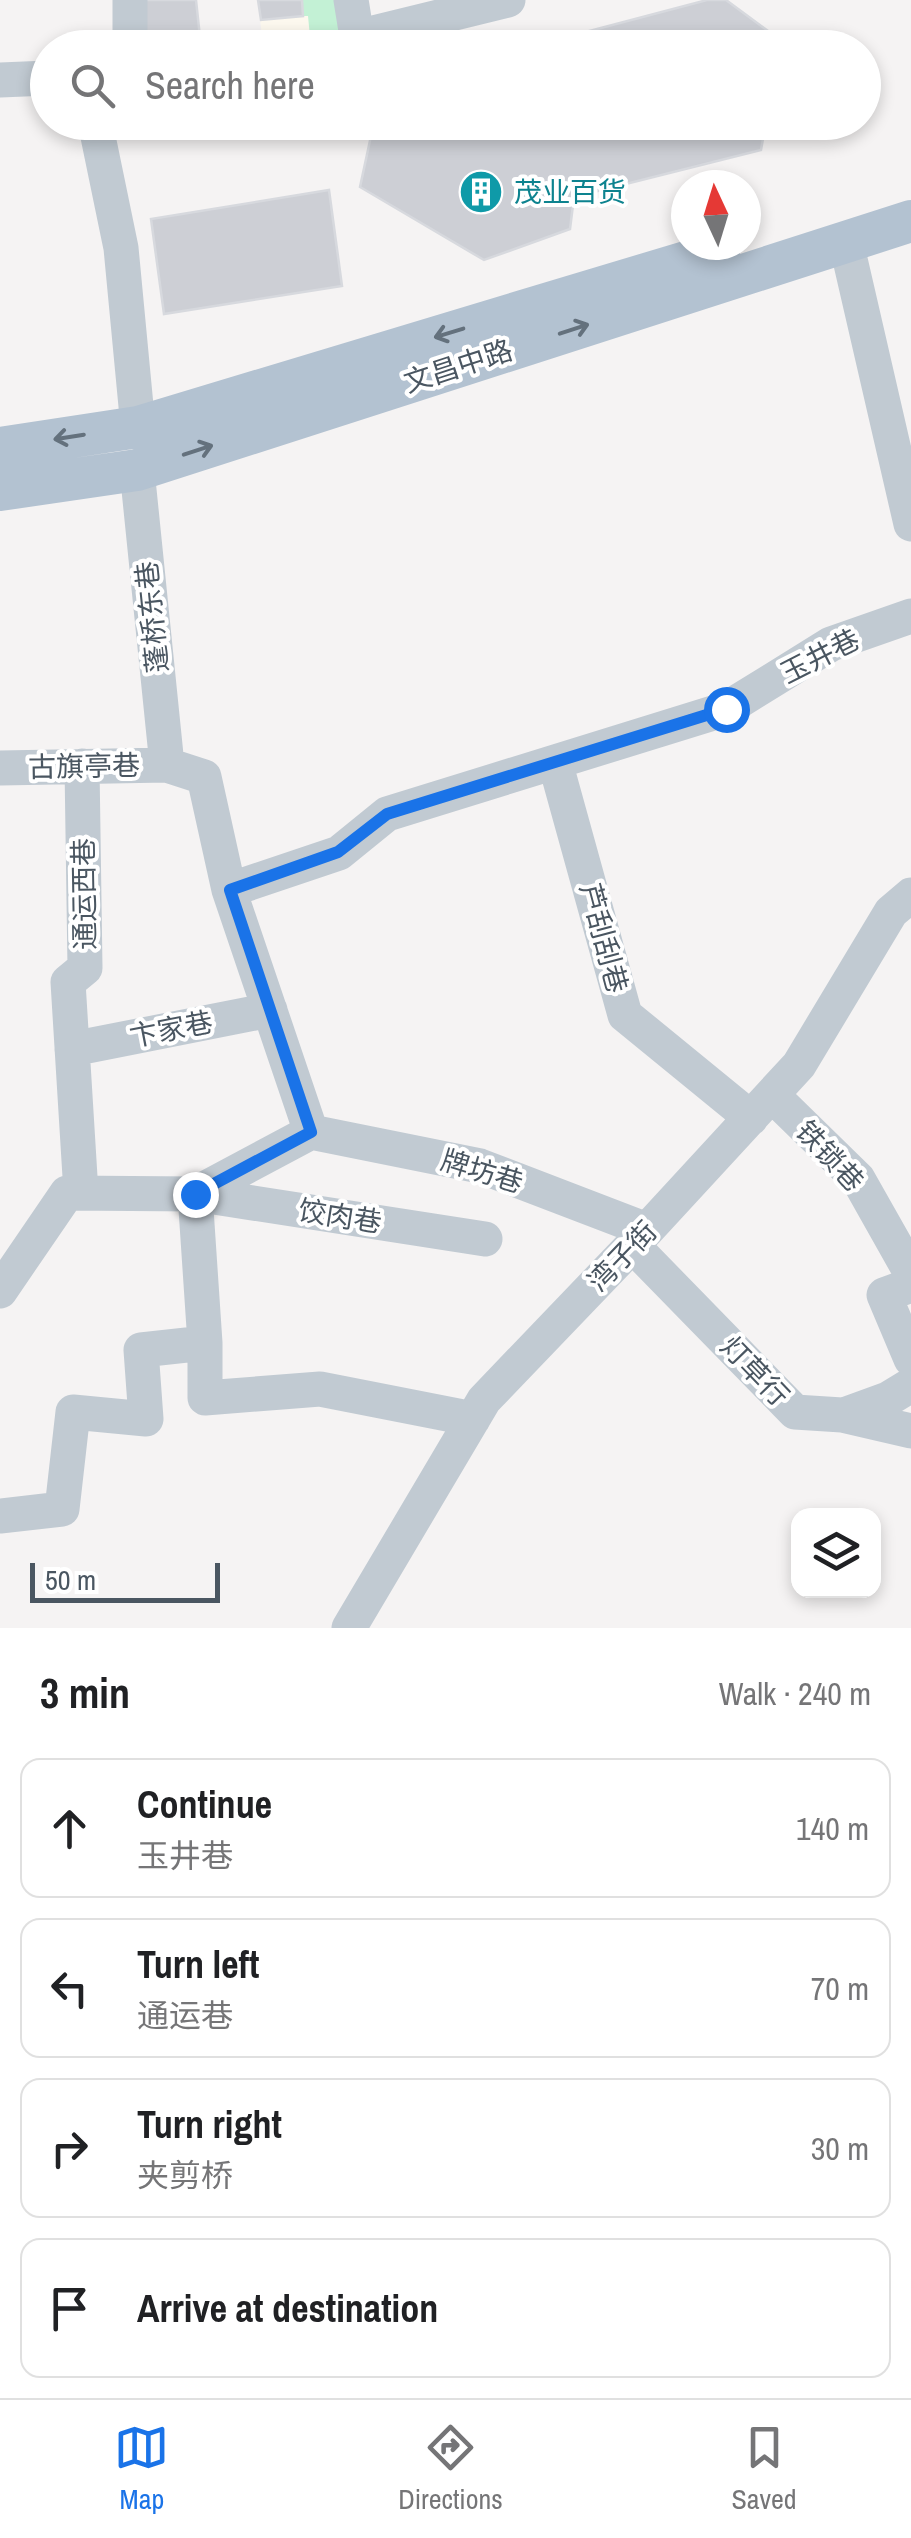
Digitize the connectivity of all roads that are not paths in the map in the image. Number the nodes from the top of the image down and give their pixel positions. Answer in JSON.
{"nodes":[{"id":1,"x":130,"y":0,"type":"edge"},
{"id":2,"x":351,"y":0,"type":"edge"},
{"id":3,"x":508,"y":0,"type":"edge"},
{"id":4,"x":130,"y":30,"type":"edge"},
{"id":5,"x":356,"y":30,"type":"edge"},
{"id":6,"x":382,"y":30,"type":"edge"},
{"id":7,"x":30,"y":79,"type":"edge"},
{"id":8,"x":0,"y":80,"type":"edge"},
{"id":9,"x":100,"y":140,"type":"edge"},
{"id":10,"x":911,"y":195,"type":"edge"},
{"id":11,"x":911,"y":221,"type":"edge"},
{"id":12,"x":761,"y":240,"type":"edge"},
{"id":13,"x":846,"y":242,"type":"junction"},
{"id":14,"x":695,"y":260,"type":"edge"},
{"id":15,"x":138,"y":427,"type":"junction"},
{"id":16,"x":0,"y":448,"type":"edge"},
{"id":17,"x":136,"y":470,"type":"junction"},
{"id":18,"x":0,"y":490,"type":"edge"},
{"id":19,"x":911,"y":524,"type":"edge"},
{"id":20,"x":911,"y":616,"type":"edge"},
{"id":21,"x":555,"y":762,"type":"junction"},
{"id":22,"x":167,"y":765,"type":"junction"},
{"id":23,"x":82,"y":766,"type":"junction"},
{"id":24,"x":0,"y":768,"type":"edge"},
{"id":25,"x":230,"y":890,"type":"junction"},
{"id":26,"x":911,"y":895,"type":"edge"},
{"id":27,"x":270,"y":1010,"type":"junction"},
{"id":28,"x":72,"y":1048,"type":"junction"},
{"id":29,"x":761,"y":1107,"type":"junction"},
{"id":30,"x":311,"y":1132,"type":"junction"},
{"id":31,"x":82,"y":1192,"type":"junction"},
{"id":32,"x":195,"y":1194,"type":"junction"},
{"id":33,"x":640,"y":1238,"type":"junction"},
{"id":34,"x":486,"y":1239,"type":"dead end"},
{"id":35,"x":911,"y":1273,"type":"edge"},
{"id":36,"x":911,"y":1285,"type":"edge"},
{"id":37,"x":0,"y":1291,"type":"edge"},
{"id":38,"x":205,"y":1343,"type":"junction"},
{"id":39,"x":911,"y":1359,"type":"edge"},
{"id":40,"x":911,"y":1385,"type":"edge"},
{"id":41,"x":842,"y":1415,"type":"junction"},
{"id":42,"x":473,"y":1419,"type":"junction"},
{"id":43,"x":911,"y":1431,"type":"edge"},
{"id":44,"x":0,"y":1516,"type":"edge"},
{"id":45,"x":349,"y":1628,"type":"edge"}],
"edges":[{"from":1,"to":4,"type":"street"},
{"from":2,"to":5,"type":"street"},
{"from":3,"to":6,"type":"street"},
{"from":7,"to":8,"type":"street"},
{"from":9,"to":15,"type":"street"},
{"from":10,"to":12,"type":"main road","name":"文昌中路"},
{"from":11,"to":13,"type":"main road","name":"文昌中路"},
{"from":17,"to":13,"type":"main road","name":"文昌中路","one_way":true},
{"from":13,"to":19,"type":"street"},
{"from":14,"to":15,"type":"main road","name":"文昌中路","one_way":true},
{"from":15,"to":16,"type":"main road","name":"文昌中路","one_way":true},
{"from":17,"to":18,"type":"main road","name":"文昌中路"},
{"from":17,"to":22,"type":"street","name":"蓬桥东巷"},
{"from":20,"to":21,"type":"street","name":"玉井巷"},
{"from":21,"to":25,"type":"street","name":"玉井巷"},
{"from":21,"to":29,"type":"street","name":"芦刮刮巷"},
{"from":22,"to":23,"type":"street","name":"古旗亭巷"},
{"from":22,"to":25,"type":"street"},
{"from":23,"to":24,"type":"street","name":"古旗亭巷"},
{"from":23,"to":28,"type":"street","name":"通运西巷"},
{"from":25,"to":27,"type":"street"},
{"from":26,"to":29,"type":"street","name":"湾子街"},
{"from":27,"to":28,"type":"street","name":"卞家巷"},
{"from":27,"to":30,"type":"street"},
{"from":28,"to":31,"type":"street","name":"通运西巷"},
{"from":29,"to":33,"type":"street","name":"湾子街"},
{"from":29,"to":35,"type":"street","name":"铁锁巷"},
{"from":30,"to":32,"type":"street"},
{"from":30,"to":33,"type":"street","name":"牌坊巷"},
{"from":31,"to":32,"type":"street","name":"饺肉巷"},
{"from":31,"to":37,"type":"street"},
{"from":32,"to":34,"type":"street","name":"饺肉巷"},
{"from":32,"to":38,"type":"street"},
{"from":33,"to":41,"type":"street","name":"灯草行"},
{"from":33,"to":42,"type":"street","name":"湾子街"},
{"from":36,"to":39,"type":"street"},
{"from":38,"to":42,"type":"street"},
{"from":38,"to":44,"type":"street"},
{"from":40,"to":41,"type":"street"},
{"from":41,"to":43,"type":"street","name":"灯草行"},
{"from":42,"to":45,"type":"street","name":"湾子街"}]}
